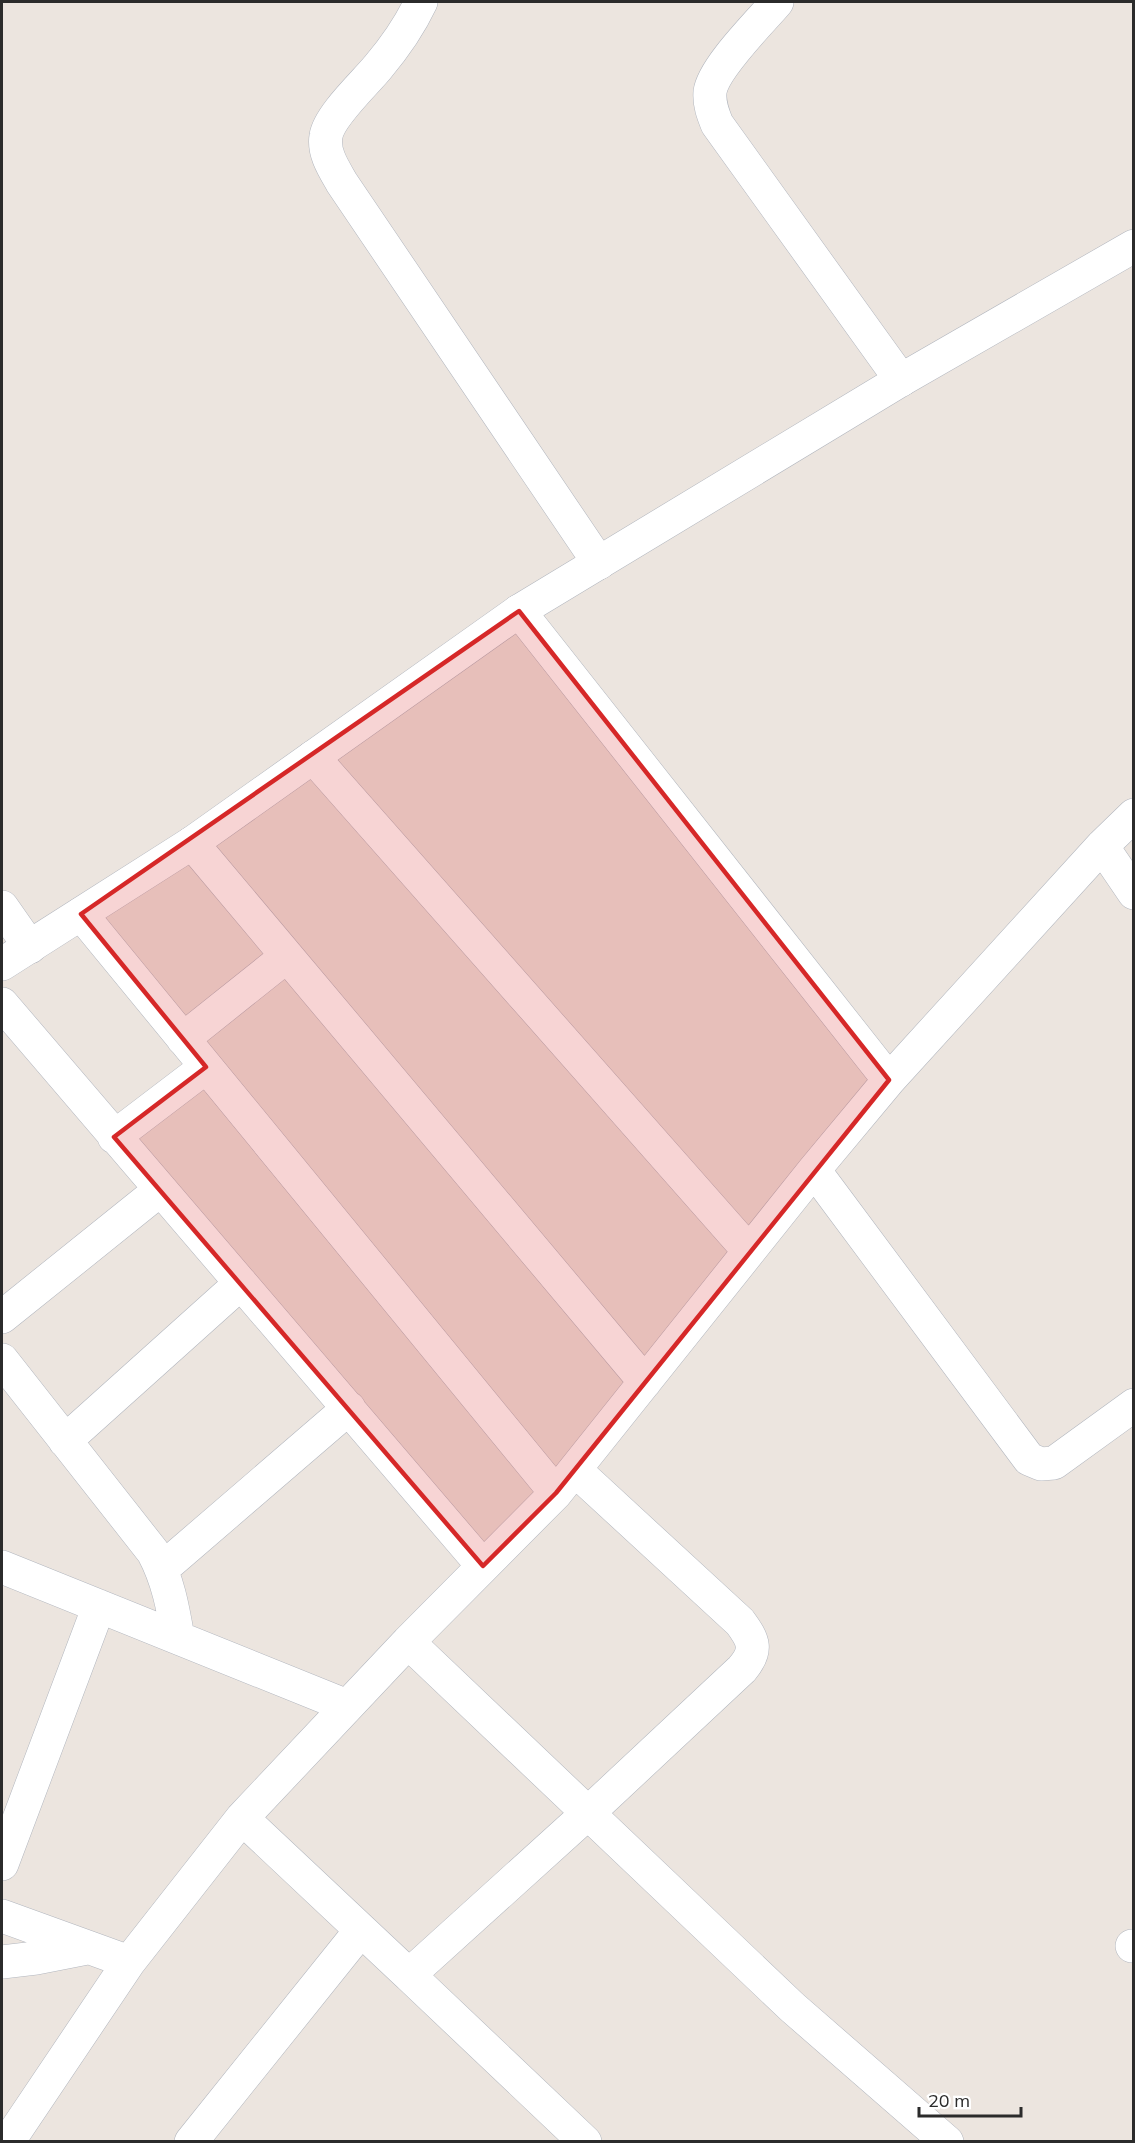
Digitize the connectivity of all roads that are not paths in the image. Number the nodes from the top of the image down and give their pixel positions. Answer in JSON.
{"nodes":[{"id":1,"x":421,"y":2,"type":"edge"},
{"id":2,"x":777,"y":2,"type":"edge"},
{"id":3,"x":1134,"y":246,"type":"edge"},
{"id":4,"x":901,"y":380,"type":"junction"},
{"id":5,"x":599,"y":563,"type":"junction"},
{"id":6,"x":519,"y":611,"type":"junction"},
{"id":7,"x":313,"y":757,"type":"junction"},
{"id":8,"x":1134,"y":815,"type":"edge"},
{"id":9,"x":192,"y":843,"type":"junction"},
{"id":10,"x":1102,"y":846,"type":"junction"},
{"id":11,"x":1134,"y":893,"type":"edge"},
{"id":12,"x":2,"y":907,"type":"edge"},
{"id":13,"x":81,"y":914,"type":"junction"},
{"id":14,"x":30,"y":947,"type":"junction"},
{"id":15,"x":287,"y":956,"type":"junction"},
{"id":16,"x":2,"y":964,"type":"edge"},
{"id":17,"x":2,"y":1004,"type":"edge"},
{"id":18,"x":183,"y":1039,"type":"junction"},
{"id":19,"x":206,"y":1067,"type":"junction"},
{"id":20,"x":888,"y":1080,"type":"junction"},
{"id":21,"x":114,"y":1137,"type":"junction"},
{"id":22,"x":813,"y":1170,"type":"junction"},
{"id":23,"x":160,"y":1190,"type":"junction"},
{"id":24,"x":749,"y":1251,"type":"junction"},
{"id":25,"x":241,"y":1283,"type":"junction"},
{"id":26,"x":2,"y":1317,"type":"edge"},
{"id":27,"x":2,"y":1360,"type":"edge"},
{"id":28,"x":645,"y":1382,"type":"junction"},
{"id":29,"x":1134,"y":1405,"type":"edge"},
{"id":30,"x":350,"y":1408,"type":"junction"},
{"id":31,"x":65,"y":1441,"type":"junction"},
{"id":32,"x":565,"y":1481,"type":"junction"},
{"id":33,"x":483,"y":1566,"type":"junction"},
{"id":34,"x":2,"y":1567,"type":"edge"},
{"id":35,"x":162,"y":1569,"type":"junction"},
{"id":36,"x":99,"y":1606,"type":"junction"},
{"id":37,"x":178,"y":1638,"type":"junction"},
{"id":38,"x":408,"y":1642,"type":"junction"},
{"id":39,"x":347,"y":1706,"type":"junction"},
{"id":40,"x":588,"y":1813,"type":"junction"},
{"id":41,"x":242,"y":1818,"type":"junction"},
{"id":42,"x":2,"y":1864,"type":"edge"},
{"id":43,"x":2,"y":1916,"type":"edge"},
{"id":44,"x":361,"y":1930,"type":"junction"},
{"id":45,"x":88,"y":1947,"type":"junction"},
{"id":46,"x":2,"y":1962,"type":"edge"},
{"id":47,"x":129,"y":1962,"type":"junction"},
{"id":48,"x":409,"y":1975,"type":"junction"},
{"id":49,"x":8,"y":2142,"type":"edge"},
{"id":50,"x":191,"y":2142,"type":"edge"},
{"id":51,"x":585,"y":2142,"type":"edge"},
{"id":52,"x":947,"y":2142,"type":"edge"}],
"edges":[{"from":1,"to":5,"type":"street"},
{"from":2,"to":4,"type":"street"},
{"from":3,"to":4,"type":"street"},
{"from":4,"to":5,"type":"street"},
{"from":5,"to":6,"type":"street"},
{"from":6,"to":7,"type":"street"},
{"from":6,"to":20,"type":"street"},
{"from":7,"to":9,"type":"street"},
{"from":7,"to":24,"type":"street"},
{"from":8,"to":10,"type":"street"},
{"from":9,"to":13,"type":"street"},
{"from":9,"to":15,"type":"street"},
{"from":10,"to":11,"type":"street"},
{"from":10,"to":20,"type":"street"},
{"from":12,"to":14,"type":"street"},
{"from":13,"to":14,"type":"street"},
{"from":13,"to":18,"type":"street"},
{"from":14,"to":16,"type":"street"},
{"from":15,"to":18,"type":"street"},
{"from":15,"to":28,"type":"street"},
{"from":17,"to":21,"type":"street"},
{"from":18,"to":19,"type":"street"},
{"from":19,"to":21,"type":"street"},
{"from":19,"to":32,"type":"street"},
{"from":20,"to":22,"type":"street"},
{"from":21,"to":23,"type":"street"},
{"from":22,"to":24,"type":"street"},
{"from":22,"to":29,"type":"street"},
{"from":23,"to":25,"type":"street"},
{"from":23,"to":26,"type":"street"},
{"from":24,"to":28,"type":"street"},
{"from":25,"to":30,"type":"street"},
{"from":25,"to":31,"type":"street"},
{"from":27,"to":31,"type":"street"},
{"from":28,"to":32,"type":"street"},
{"from":30,"to":33,"type":"street"},
{"from":30,"to":35,"type":"street"},
{"from":31,"to":35,"type":"street"},
{"from":32,"to":33,"type":"street"},
{"from":32,"to":40,"type":"street"},
{"from":33,"to":38,"type":"street"},
{"from":34,"to":36,"type":"street"},
{"from":35,"to":37,"type":"street"},
{"from":36,"to":37,"type":"street"},
{"from":36,"to":42,"type":"street"},
{"from":37,"to":39,"type":"street"},
{"from":38,"to":39,"type":"street"},
{"from":38,"to":40,"type":"street"},
{"from":39,"to":41,"type":"street"},
{"from":40,"to":48,"type":"street"},
{"from":40,"to":52,"type":"street"},
{"from":41,"to":44,"type":"street"},
{"from":41,"to":47,"type":"street"},
{"from":43,"to":45,"type":"street"},
{"from":44,"to":48,"type":"street"},
{"from":44,"to":50,"type":"street"},
{"from":45,"to":46,"type":"street"},
{"from":45,"to":47,"type":"street"},
{"from":47,"to":49,"type":"street"},
{"from":48,"to":51,"type":"street"}]}
